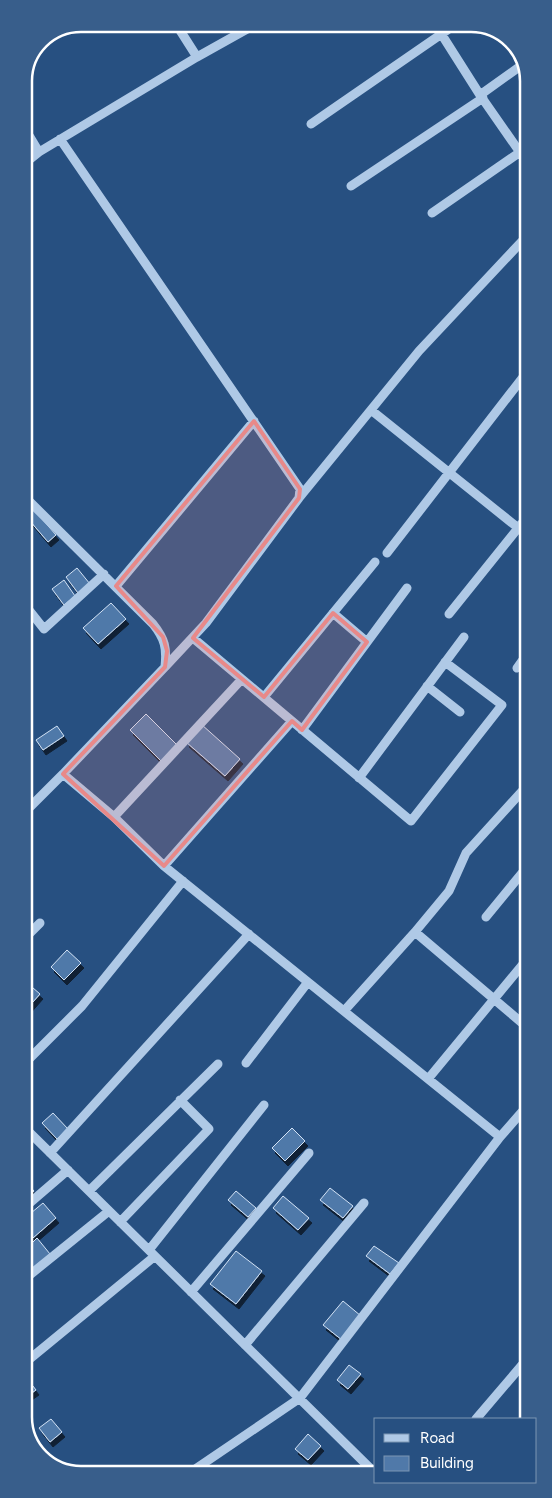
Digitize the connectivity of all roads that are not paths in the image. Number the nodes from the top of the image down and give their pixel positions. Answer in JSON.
{"nodes":[{"id":1,"x":181,"y":32,"type":"edge"},
{"id":2,"x":242,"y":32,"type":"edge"},
{"id":3,"x":442,"y":33,"type":"joint"},
{"id":4,"x":197,"y":57,"type":"junction"},
{"id":5,"x":518,"y":68,"type":"edge"},
{"id":6,"x":482,"y":97,"type":"junction"},
{"id":7,"x":311,"y":124,"type":"dead end"},
{"id":8,"x":60,"y":139,"type":"junction"},
{"id":9,"x":33,"y":142,"type":"edge"},
{"id":10,"x":520,"y":145,"type":"edge"},
{"id":11,"x":39,"y":152,"type":"junction"},
{"id":12,"x":520,"y":153,"type":"edge"},
{"id":13,"x":33,"y":157,"type":"edge"},
{"id":14,"x":351,"y":186,"type":"dead end"},
{"id":15,"x":432,"y":213,"type":"dead end"},
{"id":16,"x":520,"y":244,"type":"edge"},
{"id":17,"x":520,"y":381,"type":"edge"},
{"id":18,"x":371,"y":410,"type":"junction"},
{"id":19,"x":254,"y":421,"type":"junction"},
{"id":20,"x":450,"y":473,"type":"junction"},
{"id":21,"x":300,"y":498,"type":"junction"},
{"id":22,"x":33,"y":504,"type":"edge"},
{"id":23,"x":520,"y":524,"type":"edge"},
{"id":24,"x":517,"y":527,"type":"junction"},
{"id":25,"x":520,"y":529,"type":"edge"},
{"id":26,"x":387,"y":553,"type":"dead end"},
{"id":27,"x":375,"y":562,"type":"dead end"},
{"id":28,"x":104,"y":574,"type":"junction"},
{"id":29,"x":116,"y":586,"type":"junction"},
{"id":30,"x":407,"y":588,"type":"dead end"},
{"id":31,"x":333,"y":613,"type":"junction"},
{"id":32,"x":449,"y":614,"type":"dead end"},
{"id":33,"x":33,"y":615,"type":"edge"},
{"id":34,"x":464,"y":637,"type":"dead end"},
{"id":35,"x":193,"y":638,"type":"junction"},
{"id":36,"x":367,"y":642,"type":"junction"},
{"id":37,"x":445,"y":662,"type":"junction"},
{"id":38,"x":520,"y":664,"type":"edge"},
{"id":39,"x":164,"y":666,"type":"junction"},
{"id":40,"x":517,"y":668,"type":"dead end"},
{"id":41,"x":242,"y":679,"type":"junction"},
{"id":42,"x":427,"y":686,"type":"junction"},
{"id":43,"x":264,"y":697,"type":"junction"},
{"id":44,"x":460,"y":712,"type":"dead end"},
{"id":45,"x":292,"y":721,"type":"junction"},
{"id":46,"x":302,"y":730,"type":"junction"},
{"id":47,"x":64,"y":774,"type":"junction"},
{"id":48,"x":359,"y":778,"type":"junction"},
{"id":49,"x":520,"y":794,"type":"edge"},
{"id":50,"x":32,"y":805,"type":"edge"},
{"id":51,"x":114,"y":817,"type":"junction"},
{"id":52,"x":164,"y":866,"type":"junction"},
{"id":53,"x":520,"y":876,"type":"edge"},
{"id":54,"x":183,"y":881,"type":"junction"},
{"id":55,"x":486,"y":917,"type":"dead end"},
{"id":56,"x":40,"y":923,"type":"dead end"},
{"id":57,"x":32,"y":931,"type":"edge"},
{"id":58,"x":415,"y":932,"type":"junction"},
{"id":59,"x":249,"y":934,"type":"junction"},
{"id":60,"x":520,"y":968,"type":"edge"},
{"id":61,"x":308,"y":982,"type":"junction"},
{"id":62,"x":493,"y":1000,"type":"junction"},
{"id":63,"x":344,"y":1011,"type":"junction"},
{"id":64,"x":520,"y":1022,"type":"edge"},
{"id":65,"x":32,"y":1056,"type":"edge"},
{"id":66,"x":246,"y":1063,"type":"dead end"},
{"id":67,"x":218,"y":1064,"type":"dead end"},
{"id":68,"x":428,"y":1079,"type":"junction"},
{"id":69,"x":180,"y":1100,"type":"junction"},
{"id":70,"x":264,"y":1105,"type":"dead end"},
{"id":71,"x":520,"y":1114,"type":"edge"},
{"id":72,"x":32,"y":1135,"type":"edge"},
{"id":73,"x":500,"y":1137,"type":"junction"},
{"id":74,"x":50,"y":1152,"type":"junction"},
{"id":75,"x":309,"y":1153,"type":"dead end"},
{"id":76,"x":68,"y":1170,"type":"junction"},
{"id":77,"x":89,"y":1191,"type":"junction"},
{"id":78,"x":32,"y":1202,"type":"edge"},
{"id":79,"x":364,"y":1203,"type":"dead end"},
{"id":80,"x":109,"y":1211,"type":"junction"},
{"id":81,"x":120,"y":1222,"type":"junction"},
{"id":82,"x":152,"y":1253,"type":"junction"},
{"id":83,"x":32,"y":1273,"type":"edge"},
{"id":84,"x":191,"y":1292,"type":"junction"},
{"id":85,"x":245,"y":1344,"type":"junction"},
{"id":86,"x":32,"y":1357,"type":"edge"},
{"id":87,"x":520,"y":1367,"type":"edge"},
{"id":88,"x":300,"y":1398,"type":"junction"},
{"id":89,"x":477,"y":1418,"type":"edge"},
{"id":90,"x":201,"y":1465,"type":"edge"},
{"id":91,"x":368,"y":1466,"type":"edge"}],
"edges":[{"from":1,"to":4,"type":"street"},
{"from":2,"to":4,"type":"street"},
{"from":3,"to":6,"type":"street"},
{"from":3,"to":7,"type":"street"},
{"from":4,"to":8,"type":"street"},
{"from":5,"to":6,"type":"street"},
{"from":6,"to":10,"type":"street"},
{"from":6,"to":14,"type":"street"},
{"from":8,"to":11,"type":"street"},
{"from":8,"to":19,"type":"street"},
{"from":9,"to":11,"type":"street"},
{"from":11,"to":13,"type":"street"},
{"from":12,"to":15,"type":"street"},
{"from":16,"to":18,"type":"street"},
{"from":17,"to":20,"type":"street"},
{"from":18,"to":20,"type":"street"},
{"from":18,"to":21,"type":"street"},
{"from":19,"to":21,"type":"street"},
{"from":19,"to":29,"type":"street"},
{"from":20,"to":24,"type":"street"},
{"from":20,"to":26,"type":"street"},
{"from":21,"to":35,"type":"street"},
{"from":22,"to":28,"type":"street"},
{"from":23,"to":24,"type":"street"},
{"from":24,"to":25,"type":"street"},
{"from":24,"to":32,"type":"street"},
{"from":27,"to":31,"type":"street"},
{"from":28,"to":29,"type":"street"},
{"from":28,"to":33,"type":"street"},
{"from":29,"to":39,"type":"street"},
{"from":30,"to":36,"type":"street"},
{"from":31,"to":36,"type":"street"},
{"from":31,"to":43,"type":"street"},
{"from":34,"to":37,"type":"street"},
{"from":35,"to":39,"type":"street"},
{"from":35,"to":41,"type":"street"},
{"from":36,"to":46,"type":"street"},
{"from":37,"to":42,"type":"street"},
{"from":37,"to":48,"type":"street"},
{"from":38,"to":40,"type":"street"},
{"from":39,"to":47,"type":"street"},
{"from":41,"to":43,"type":"street"},
{"from":41,"to":51,"type":"street"},
{"from":42,"to":44,"type":"street"},
{"from":42,"to":48,"type":"street"},
{"from":43,"to":45,"type":"street"},
{"from":45,"to":46,"type":"street"},
{"from":45,"to":52,"type":"street"},
{"from":46,"to":48,"type":"street"},
{"from":47,"to":50,"type":"street"},
{"from":47,"to":51,"type":"street"},
{"from":49,"to":58,"type":"street"},
{"from":51,"to":52,"type":"street"},
{"from":52,"to":54,"type":"street"},
{"from":53,"to":55,"type":"street"},
{"from":54,"to":59,"type":"street"},
{"from":54,"to":65,"type":"street"},
{"from":56,"to":57,"type":"street"},
{"from":58,"to":62,"type":"street"},
{"from":58,"to":63,"type":"street"},
{"from":59,"to":61,"type":"street"},
{"from":59,"to":74,"type":"street"},
{"from":60,"to":62,"type":"street"},
{"from":61,"to":63,"type":"street"},
{"from":61,"to":66,"type":"street"},
{"from":62,"to":64,"type":"street"},
{"from":62,"to":68,"type":"street"},
{"from":63,"to":68,"type":"street"},
{"from":67,"to":69,"type":"street"},
{"from":68,"to":73,"type":"street"},
{"from":69,"to":77,"type":"street"},
{"from":69,"to":81,"type":"street"},
{"from":70,"to":82,"type":"street"},
{"from":71,"to":73,"type":"street"},
{"from":72,"to":74,"type":"street"},
{"from":73,"to":88,"type":"street"},
{"from":74,"to":76,"type":"street"},
{"from":75,"to":84,"type":"street"},
{"from":76,"to":77,"type":"street"},
{"from":76,"to":78,"type":"street"},
{"from":77,"to":80,"type":"street"},
{"from":79,"to":85,"type":"street"},
{"from":80,"to":81,"type":"street"},
{"from":80,"to":83,"type":"street"},
{"from":81,"to":82,"type":"street"},
{"from":82,"to":84,"type":"street"},
{"from":82,"to":86,"type":"street"},
{"from":84,"to":85,"type":"street"},
{"from":85,"to":88,"type":"street"},
{"from":87,"to":89,"type":"street"},
{"from":88,"to":90,"type":"street"},
{"from":88,"to":91,"type":"street"}]}
